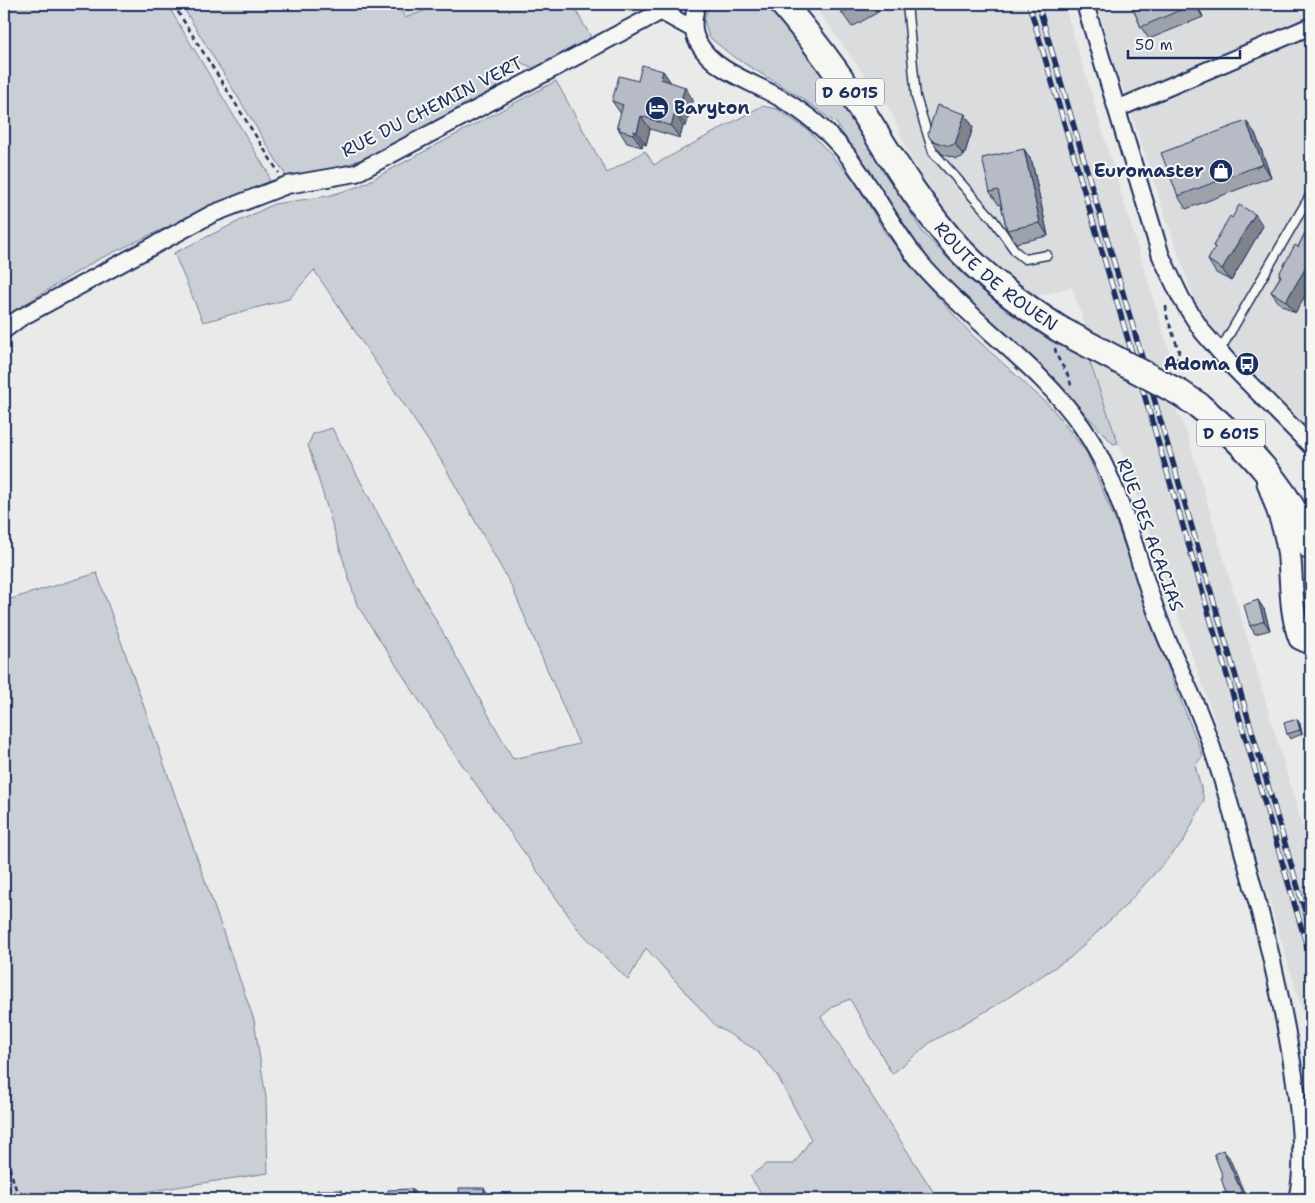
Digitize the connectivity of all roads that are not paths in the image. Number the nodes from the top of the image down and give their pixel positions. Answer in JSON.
{"nodes":[{"id":1,"x":675,"y":4,"type":"edge"},
{"id":2,"x":697,"y":4,"type":"edge"},
{"id":3,"x":783,"y":4,"type":"edge"},
{"id":4,"x":802,"y":4,"type":"edge"},
{"id":5,"x":907,"y":4,"type":"edge"},
{"id":6,"x":1085,"y":4,"type":"edge"},
{"id":7,"x":660,"y":11,"type":"junction"},
{"id":8,"x":1311,"y":26,"type":"edge"},
{"id":9,"x":693,"y":29,"type":"junction"},
{"id":10,"x":1117,"y":109,"type":"junction"},
{"id":11,"x":910,"y":184,"type":"junction"},
{"id":12,"x":1310,"y":194,"type":"edge"},
{"id":13,"x":1047,"y":255,"type":"dead end"},
{"id":14,"x":4,"y":330,"type":"edge"},
{"id":15,"x":1220,"y":352,"type":"junction"},
{"id":16,"x":1311,"y":446,"type":"edge"},
{"id":17,"x":1261,"y":463,"type":"junction"},
{"id":18,"x":1311,"y":547,"type":"edge"},
{"id":19,"x":1311,"y":643,"type":"edge"},
{"id":20,"x":1297,"y":1199,"type":"edge"}],
"edges":[{"from":1,"to":7,"type":"street","name":"RUE DU CHEMIN VERT"},
{"from":2,"to":9,"type":"street"},
{"from":3,"to":11,"type":"main road","name":"ROUTE DE ROUEN","number":"D 6015"},
{"from":4,"to":11,"type":"main road","name":"ROUTE DE ROUEN","number":"D 6015"},
{"from":5,"to":13,"type":"lane"},
{"from":6,"to":10,"type":"street"},
{"from":7,"to":9,"type":"street"},
{"from":7,"to":14,"type":"street","name":"RUE DU CHEMIN VERT"},
{"from":8,"to":10,"type":"street"},
{"from":9,"to":20,"type":"street","name":"RUE DES ACACIAS"},
{"from":10,"to":15,"type":"street"},
{"from":11,"to":17,"type":"main road","name":"ROUTE DE ROUEN","number":"D 6015","bridge":true},
{"from":12,"to":15,"type":"lane"},
{"from":15,"to":16,"type":"street"},
{"from":17,"to":18,"type":"main road","name":"ROUTE DE ROUEN","number":"D 6015"},
{"from":17,"to":19,"type":"main road"}]}
